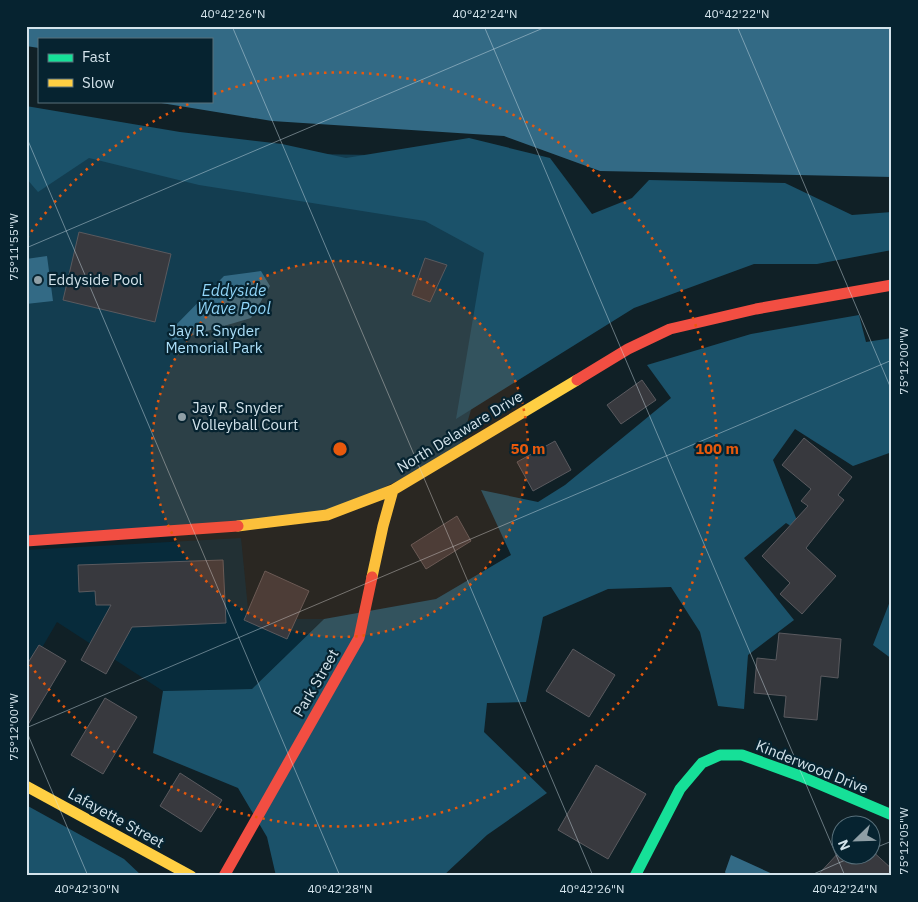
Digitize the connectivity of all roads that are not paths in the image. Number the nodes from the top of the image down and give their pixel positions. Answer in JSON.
{"nodes":[{"id":1,"x":892,"y":285,"type":"edge"},
{"id":2,"x":393,"y":490,"type":"junction"},
{"id":3,"x":26,"y":541,"type":"edge"},
{"id":4,"x":26,"y":786,"type":"edge"},
{"id":5,"x":892,"y":815,"type":"edge"},
{"id":6,"x":191,"y":876,"type":"edge"},
{"id":7,"x":224,"y":876,"type":"edge"},
{"id":8,"x":635,"y":876,"type":"edge"}],
"edges":[{"from":1,"to":2,"type":"street","name":"North Delaware Drive"},
{"from":2,"to":3,"type":"street","name":"North Delaware Drive"},
{"from":2,"to":7,"type":"street","name":"Park Street"},
{"from":4,"to":6,"type":"street","name":"Lafayette Street"},
{"from":5,"to":8,"type":"street","name":"Kinderwood Drive"}]}
